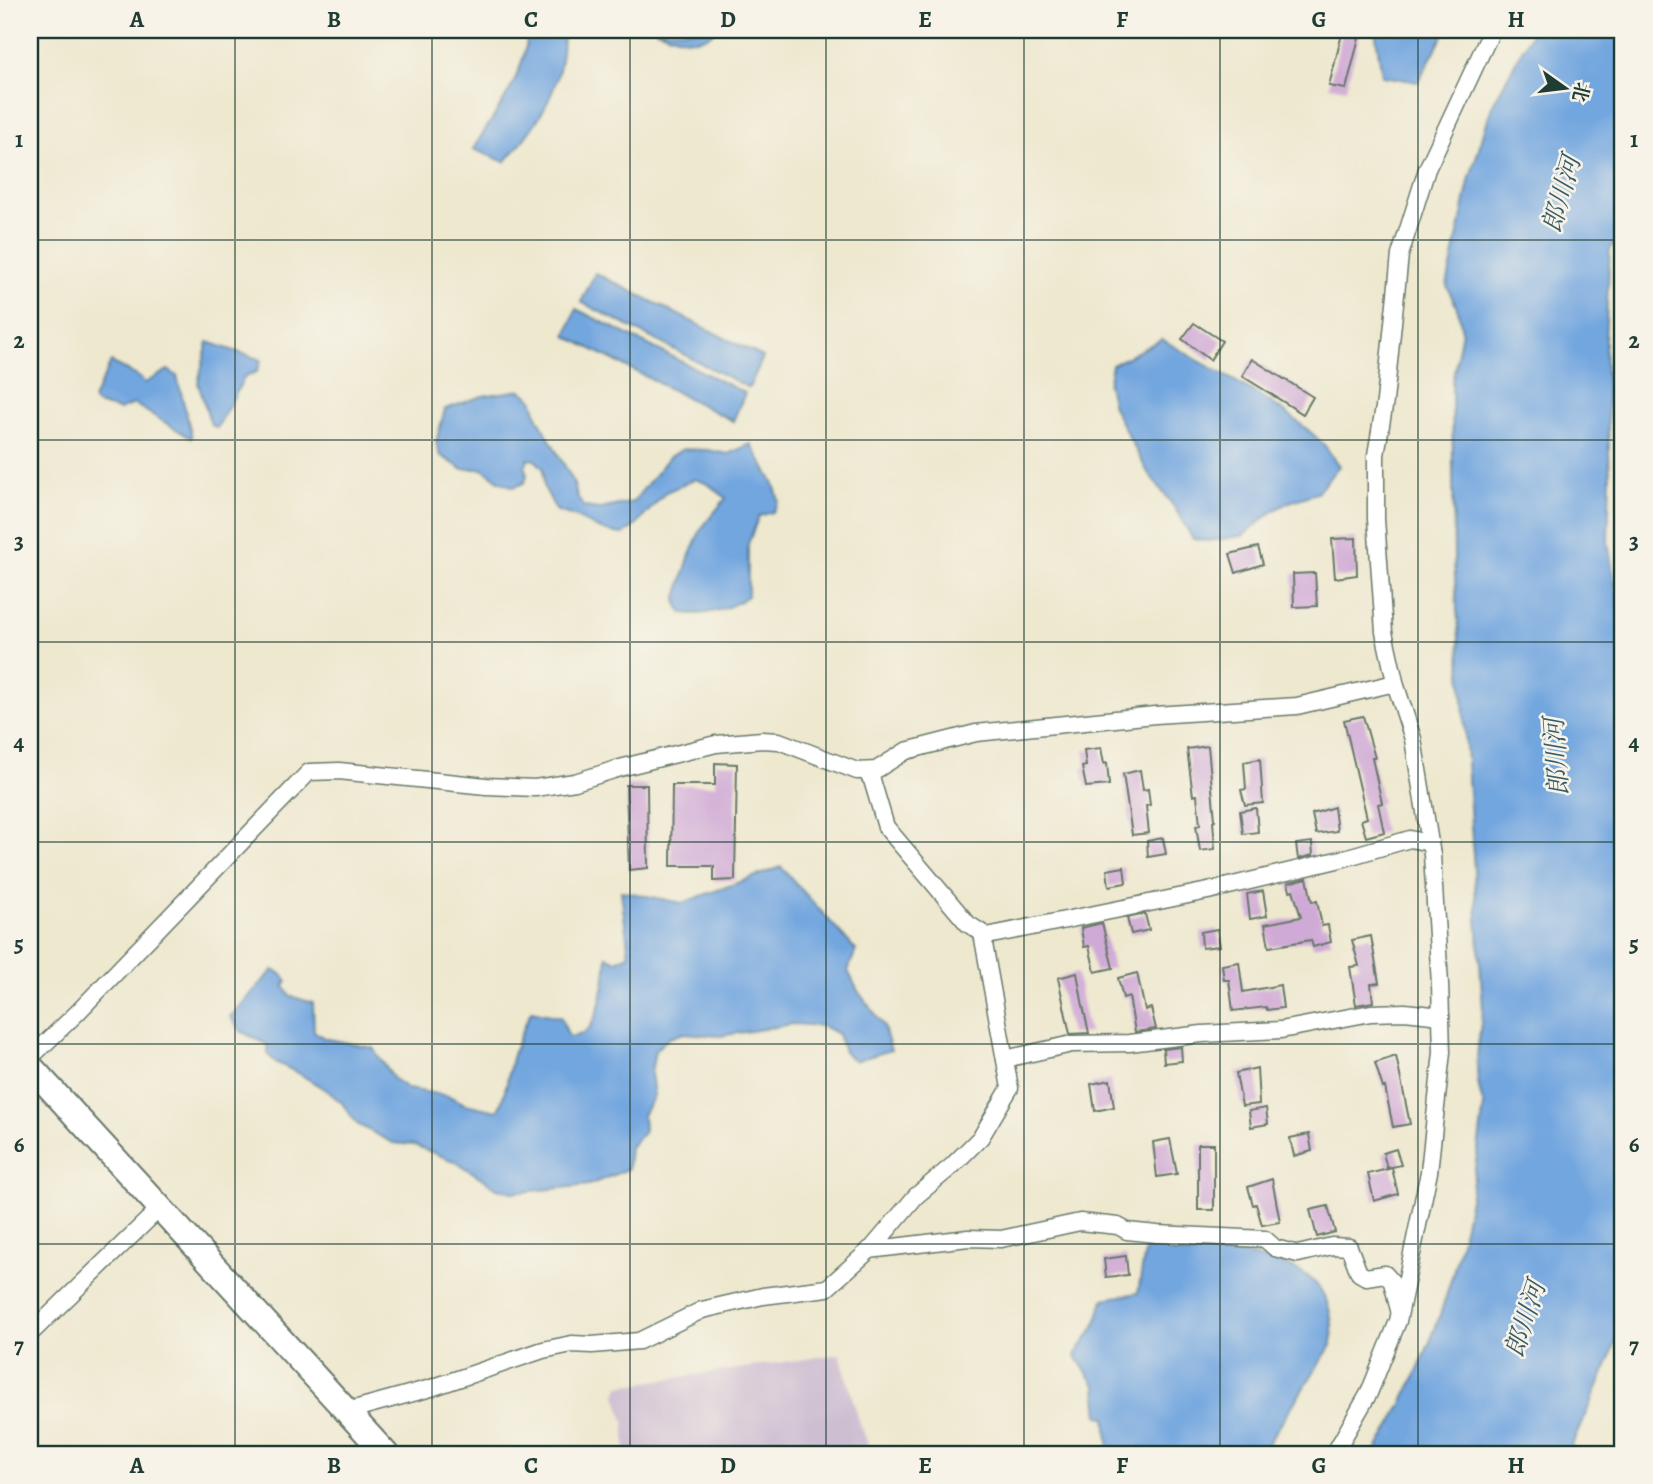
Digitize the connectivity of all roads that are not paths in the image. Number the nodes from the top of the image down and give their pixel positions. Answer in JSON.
{"nodes":[{"id":1,"x":1492,"y":30,"type":"edge"},
{"id":2,"x":1395,"y":683,"type":"junction"},
{"id":3,"x":866,"y":772,"type":"junction"},
{"id":4,"x":1430,"y":843,"type":"junction"},
{"id":5,"x":982,"y":933,"type":"junction"},
{"id":6,"x":1441,"y":1016,"type":"junction"},
{"id":7,"x":30,"y":1058,"type":"edge"},
{"id":8,"x":1005,"y":1059,"type":"junction"},
{"id":9,"x":30,"y":1066,"type":"edge"},
{"id":10,"x":160,"y":1208,"type":"junction"},
{"id":11,"x":869,"y":1250,"type":"junction"},
{"id":12,"x":1400,"y":1312,"type":"junction"},
{"id":13,"x":30,"y":1334,"type":"edge"},
{"id":14,"x":347,"y":1412,"type":"junction"},
{"id":15,"x":386,"y":1454,"type":"edge"},
{"id":16,"x":1334,"y":1454,"type":"edge"}],
"edges":[{"from":1,"to":2,"type":"street"},
{"from":2,"to":3,"type":"street"},
{"from":2,"to":4,"type":"street"},
{"from":3,"to":5,"type":"street"},
{"from":3,"to":7,"type":"street"},
{"from":4,"to":5,"type":"street"},
{"from":4,"to":6,"type":"street"},
{"from":5,"to":8,"type":"street"},
{"from":6,"to":8,"type":"street"},
{"from":6,"to":12,"type":"street"},
{"from":8,"to":11,"type":"street"},
{"from":9,"to":10,"type":"main road"},
{"from":10,"to":13,"type":"street"},
{"from":10,"to":14,"type":"main road"},
{"from":11,"to":12,"type":"street"},
{"from":11,"to":14,"type":"street"},
{"from":12,"to":16,"type":"street"},
{"from":14,"to":15,"type":"main road"}]}
